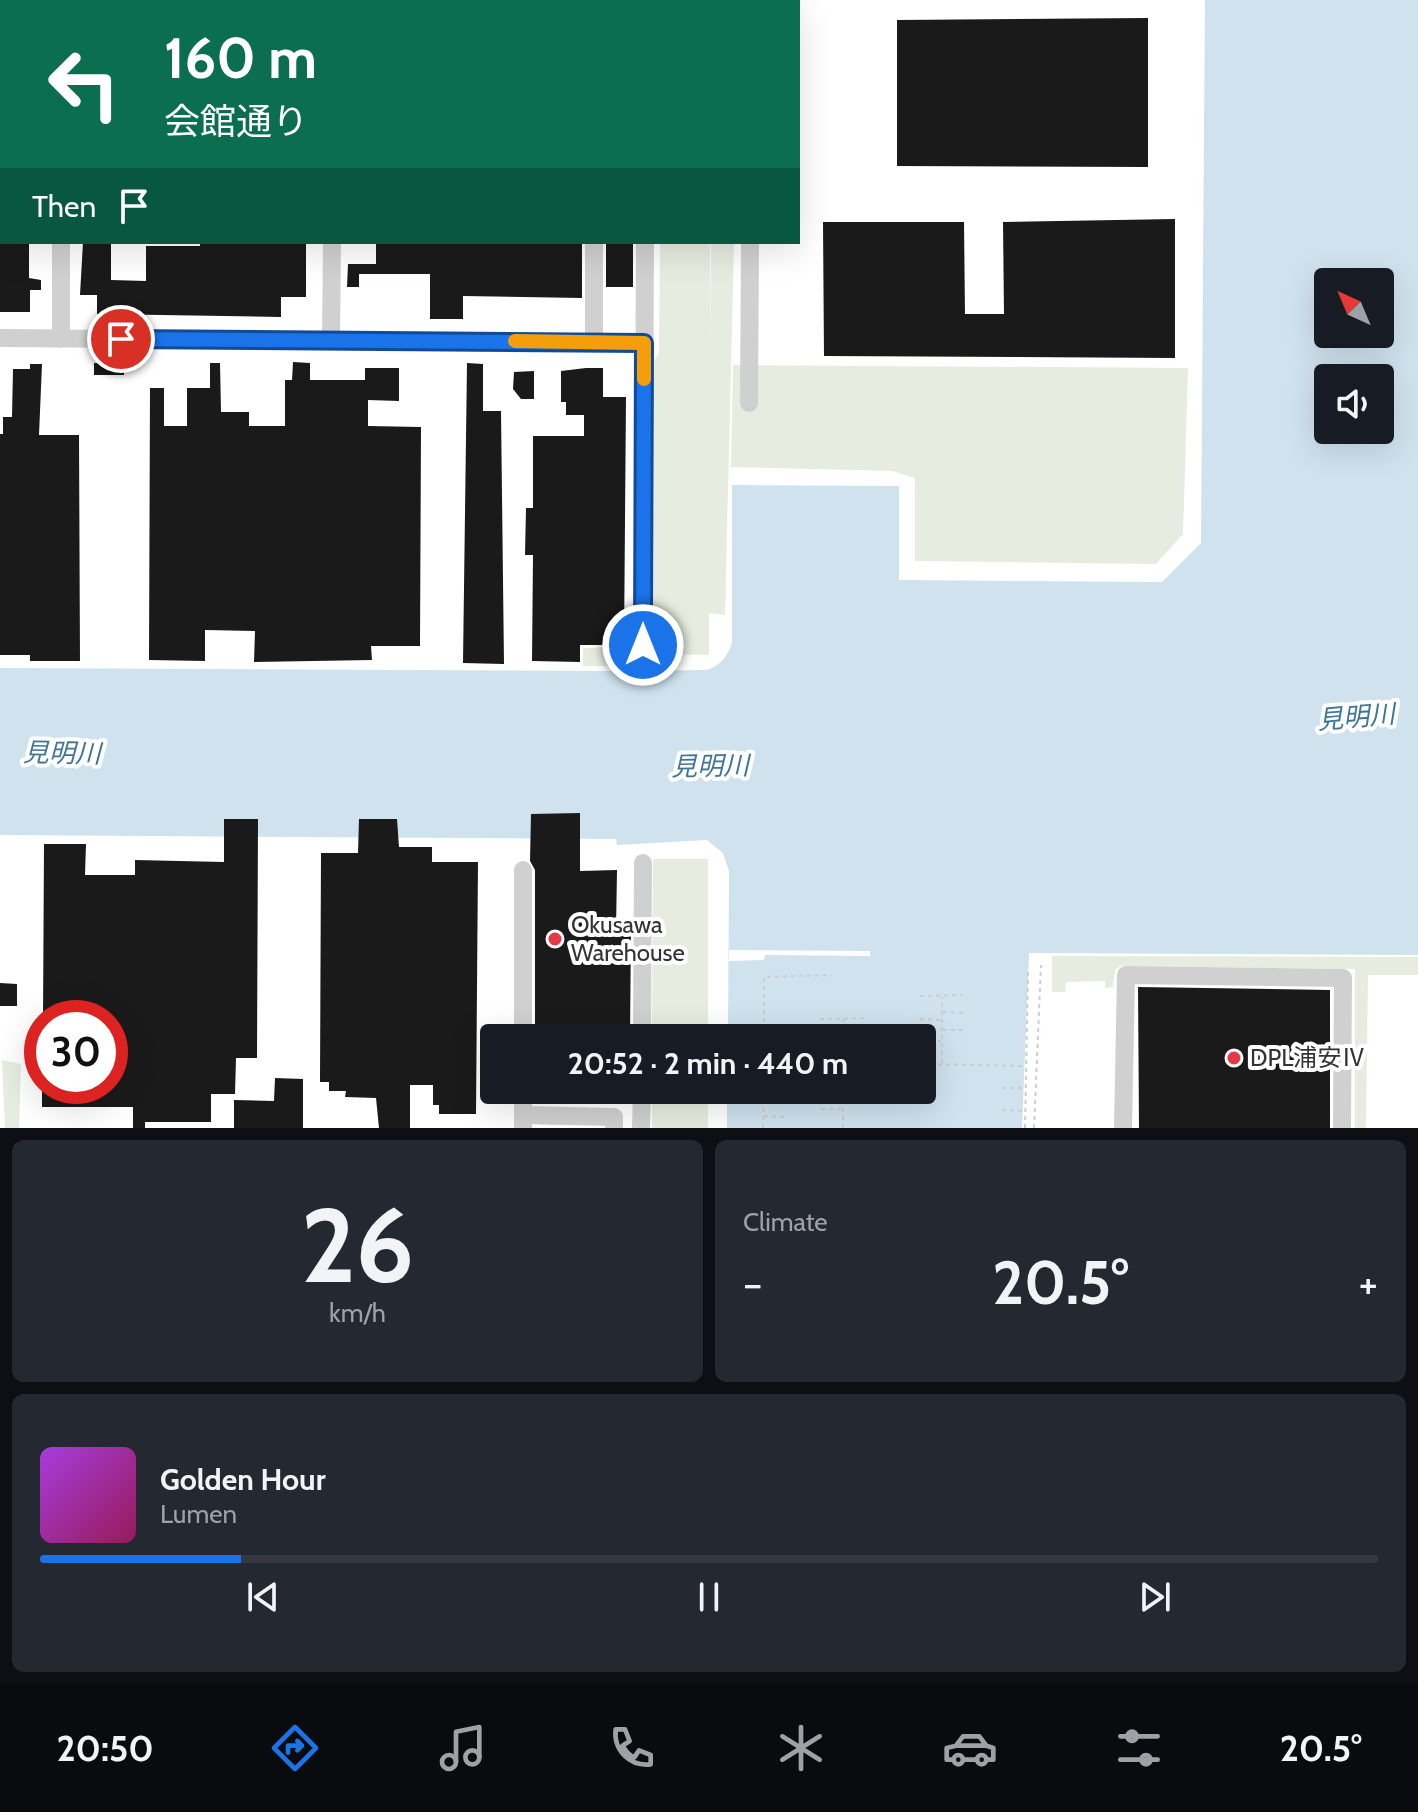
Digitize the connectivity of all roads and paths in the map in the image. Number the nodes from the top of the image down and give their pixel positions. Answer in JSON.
{"nodes":[{"id":1,"x":61,"y":244,"type":"edge"},
{"id":2,"x":332,"y":244,"type":"edge"},
{"id":3,"x":594,"y":244,"type":"edge"},
{"id":4,"x":645,"y":244,"type":"edge"},
{"id":5,"x":750,"y":244,"type":"edge"},
{"id":6,"x":0,"y":338,"type":"edge"},
{"id":7,"x":61,"y":339,"type":"junction"},
{"id":8,"x":331,"y":339,"type":"junction"},
{"id":9,"x":594,"y":341,"type":"junction"},
{"id":10,"x":644,"y":343,"type":"junction"},
{"id":11,"x":749,"y":403,"type":"dead end"},
{"id":12,"x":643,"y":645,"type":"dead end"},
{"id":13,"x":643,"y":863,"type":"dead end"},
{"id":14,"x":523,"y":870,"type":"dead end"},
{"id":15,"x":1041,"y":965,"type":"dead end"},
{"id":16,"x":1028,"y":972,"type":"dead end"},
{"id":17,"x":832,"y":975,"type":"dead end"},
{"id":18,"x":962,"y":995,"type":"dead end"},
{"id":19,"x":920,"y":996,"type":"dead end"},
{"id":20,"x":942,"y":997,"type":"junction"},
{"id":21,"x":942,"y":1012,"type":"junction"},
{"id":22,"x":964,"y":1013,"type":"dead end"},
{"id":23,"x":866,"y":1018,"type":"dead end"},
{"id":24,"x":820,"y":1019,"type":"dead end"},
{"id":25,"x":843,"y":1019,"type":"junction"},
{"id":26,"x":920,"y":1019,"type":"dead end"},
{"id":27,"x":942,"y":1020,"type":"junction"},
{"id":28,"x":523,"y":1024,"type":"edge"},
{"id":29,"x":642,"y":1024,"type":"edge"},
{"id":30,"x":764,"y":1024,"type":"edge"},
{"id":31,"x":843,"y":1024,"type":"edge"},
{"id":32,"x":942,"y":1030,"type":"junction"},
{"id":33,"x":963,"y":1030,"type":"dead end"},
{"id":34,"x":936,"y":1041,"type":"edge"},
{"id":35,"x":942,"y":1041,"type":"junction"},
{"id":36,"x":936,"y":1064,"type":"edge"},
{"id":37,"x":942,"y":1064,"type":"junction"},
{"id":38,"x":1026,"y":1066,"type":"junction"},
{"id":39,"x":1002,"y":1088,"type":"dead end"},
{"id":40,"x":1025,"y":1088,"type":"junction"},
{"id":41,"x":642,"y":1104,"type":"edge"},
{"id":42,"x":763,"y":1104,"type":"edge"},
{"id":43,"x":843,"y":1104,"type":"edge"},
{"id":44,"x":821,"y":1109,"type":"dead end"},
{"id":45,"x":843,"y":1109,"type":"junction"},
{"id":46,"x":1002,"y":1110,"type":"dead end"},
{"id":47,"x":1025,"y":1111,"type":"junction"},
{"id":48,"x":763,"y":1116,"type":"junction"},
{"id":49,"x":784,"y":1117,"type":"dead end"},
{"id":50,"x":523,"y":1121,"type":"edge"},
{"id":51,"x":614,"y":1128,"type":"edge"},
{"id":52,"x":641,"y":1128,"type":"edge"},
{"id":53,"x":763,"y":1128,"type":"edge"},
{"id":54,"x":843,"y":1128,"type":"edge"},
{"id":55,"x":1025,"y":1128,"type":"edge"},
{"id":56,"x":1034,"y":1128,"type":"edge"},
{"id":57,"x":1123,"y":1128,"type":"edge"},
{"id":58,"x":1342,"y":1128,"type":"edge"}],
"edges":[{"from":1,"to":7,"type":"street"},
{"from":2,"to":8,"type":"street"},
{"from":3,"to":9,"type":"street"},
{"from":4,"to":10,"type":"street"},
{"from":5,"to":11,"type":"street"},
{"from":6,"to":7,"type":"street"},
{"from":7,"to":8,"type":"street"},
{"from":8,"to":9,"type":"street"},
{"from":9,"to":10,"type":"street"},
{"from":10,"to":12,"type":"street"},
{"from":13,"to":29,"type":"street"},
{"from":14,"to":28,"type":"street"},
{"from":15,"to":56,"type":"path"},
{"from":16,"to":38,"type":"path"},
{"from":17,"to":30,"type":"path"},
{"from":18,"to":20,"type":"path"},
{"from":19,"to":20,"type":"path"},
{"from":20,"to":21,"type":"path"},
{"from":21,"to":22,"type":"path"},
{"from":21,"to":27,"type":"path"},
{"from":23,"to":25,"type":"path"},
{"from":24,"to":25,"type":"path"},
{"from":25,"to":31,"type":"path"},
{"from":26,"to":27,"type":"path"},
{"from":27,"to":32,"type":"path"},
{"from":32,"to":33,"type":"path"},
{"from":32,"to":35,"type":"path"},
{"from":34,"to":35,"type":"path"},
{"from":35,"to":37,"type":"path"},
{"from":36,"to":37,"type":"path"},
{"from":37,"to":38,"type":"path"},
{"from":38,"to":40,"type":"path"},
{"from":39,"to":40,"type":"path"},
{"from":40,"to":47,"type":"path"},
{"from":41,"to":52,"type":"street"},
{"from":42,"to":48,"type":"path"},
{"from":43,"to":45,"type":"path"},
{"from":44,"to":45,"type":"path"},
{"from":45,"to":54,"type":"path"},
{"from":46,"to":47,"type":"path"},
{"from":47,"to":55,"type":"path"},
{"from":48,"to":49,"type":"path"},
{"from":48,"to":53,"type":"path"},
{"from":50,"to":51,"type":"street"},
{"from":57,"to":58,"type":"street"}]}
